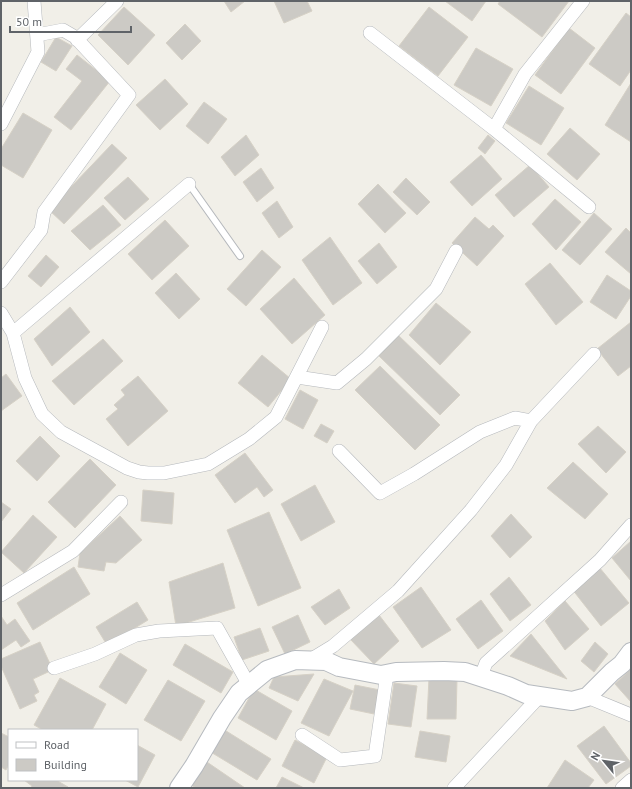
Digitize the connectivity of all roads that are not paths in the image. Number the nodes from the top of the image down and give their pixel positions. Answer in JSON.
{"nodes":[{"id":1,"x":34,"y":1,"type":"edge"},
{"id":2,"x":116,"y":1,"type":"edge"},
{"id":3,"x":583,"y":1,"type":"edge"},
{"id":4,"x":370,"y":33,"type":"dead end"},
{"id":5,"x":37,"y":35,"type":"junction"},
{"id":6,"x":77,"y":40,"type":"junction"},
{"id":7,"x":1,"y":124,"type":"edge"},
{"id":8,"x":494,"y":129,"type":"junction"},
{"id":9,"x":189,"y":184,"type":"joint"},
{"id":10,"x":589,"y":207,"type":"dead end"},
{"id":11,"x":456,"y":251,"type":"dead end"},
{"id":12,"x":240,"y":256,"type":"dead end"},
{"id":13,"x":1,"y":282,"type":"edge"},
{"id":14,"x":1,"y":313,"type":"edge"},
{"id":15,"x":322,"y":327,"type":"dead end"},
{"id":16,"x":14,"y":333,"type":"junction"},
{"id":17,"x":594,"y":354,"type":"dead end"},
{"id":18,"x":296,"y":377,"type":"junction"},
{"id":19,"x":531,"y":420,"type":"junction"},
{"id":20,"x":340,"y":451,"type":"dead end"},
{"id":21,"x":121,"y":502,"type":"dead end"},
{"id":22,"x":631,"y":525,"type":"edge"},
{"id":23,"x":1,"y":595,"type":"edge"},
{"id":24,"x":631,"y":652,"type":"edge"},
{"id":25,"x":310,"y":660,"type":"junction"},
{"id":26,"x":54,"y":668,"type":"dead end"},
{"id":27,"x":387,"y":674,"type":"junction"},
{"id":28,"x":481,"y":676,"type":"junction"},
{"id":29,"x":249,"y":686,"type":"junction"},
{"id":30,"x":539,"y":697,"type":"junction"},
{"id":31,"x":587,"y":697,"type":"junction"},
{"id":32,"x":631,"y":715,"type":"edge"},
{"id":33,"x":302,"y":735,"type":"dead end"},
{"id":34,"x":631,"y":780,"type":"edge"},
{"id":35,"x":179,"y":788,"type":"edge"},
{"id":36,"x":454,"y":788,"type":"edge"},
{"id":37,"x":622,"y":788,"type":"edge"}],
"edges":[{"from":1,"to":5,"type":"street"},
{"from":2,"to":6,"type":"street"},
{"from":3,"to":8,"type":"street"},
{"from":4,"to":8,"type":"street"},
{"from":5,"to":6,"type":"street"},
{"from":5,"to":7,"type":"street"},
{"from":6,"to":13,"type":"street"},
{"from":8,"to":10,"type":"street"},
{"from":9,"to":12,"type":"lane"},
{"from":9,"to":16,"type":"street"},
{"from":11,"to":18,"type":"street"},
{"from":14,"to":16,"type":"street"},
{"from":15,"to":18,"type":"street"},
{"from":16,"to":18,"type":"street"},
{"from":17,"to":19,"type":"street"},
{"from":19,"to":20,"type":"street"},
{"from":19,"to":25,"type":"street"},
{"from":21,"to":23,"type":"street"},
{"from":22,"to":28,"type":"street"},
{"from":24,"to":31,"type":"street"},
{"from":25,"to":27,"type":"street"},
{"from":25,"to":29,"type":"street"},
{"from":26,"to":29,"type":"street"},
{"from":27,"to":28,"type":"street"},
{"from":27,"to":33,"type":"street"},
{"from":28,"to":30,"type":"street"},
{"from":29,"to":35,"type":"street"},
{"from":30,"to":31,"type":"street"},
{"from":30,"to":36,"type":"street"},
{"from":31,"to":32,"type":"street"},
{"from":34,"to":37,"type":"street"}]}
